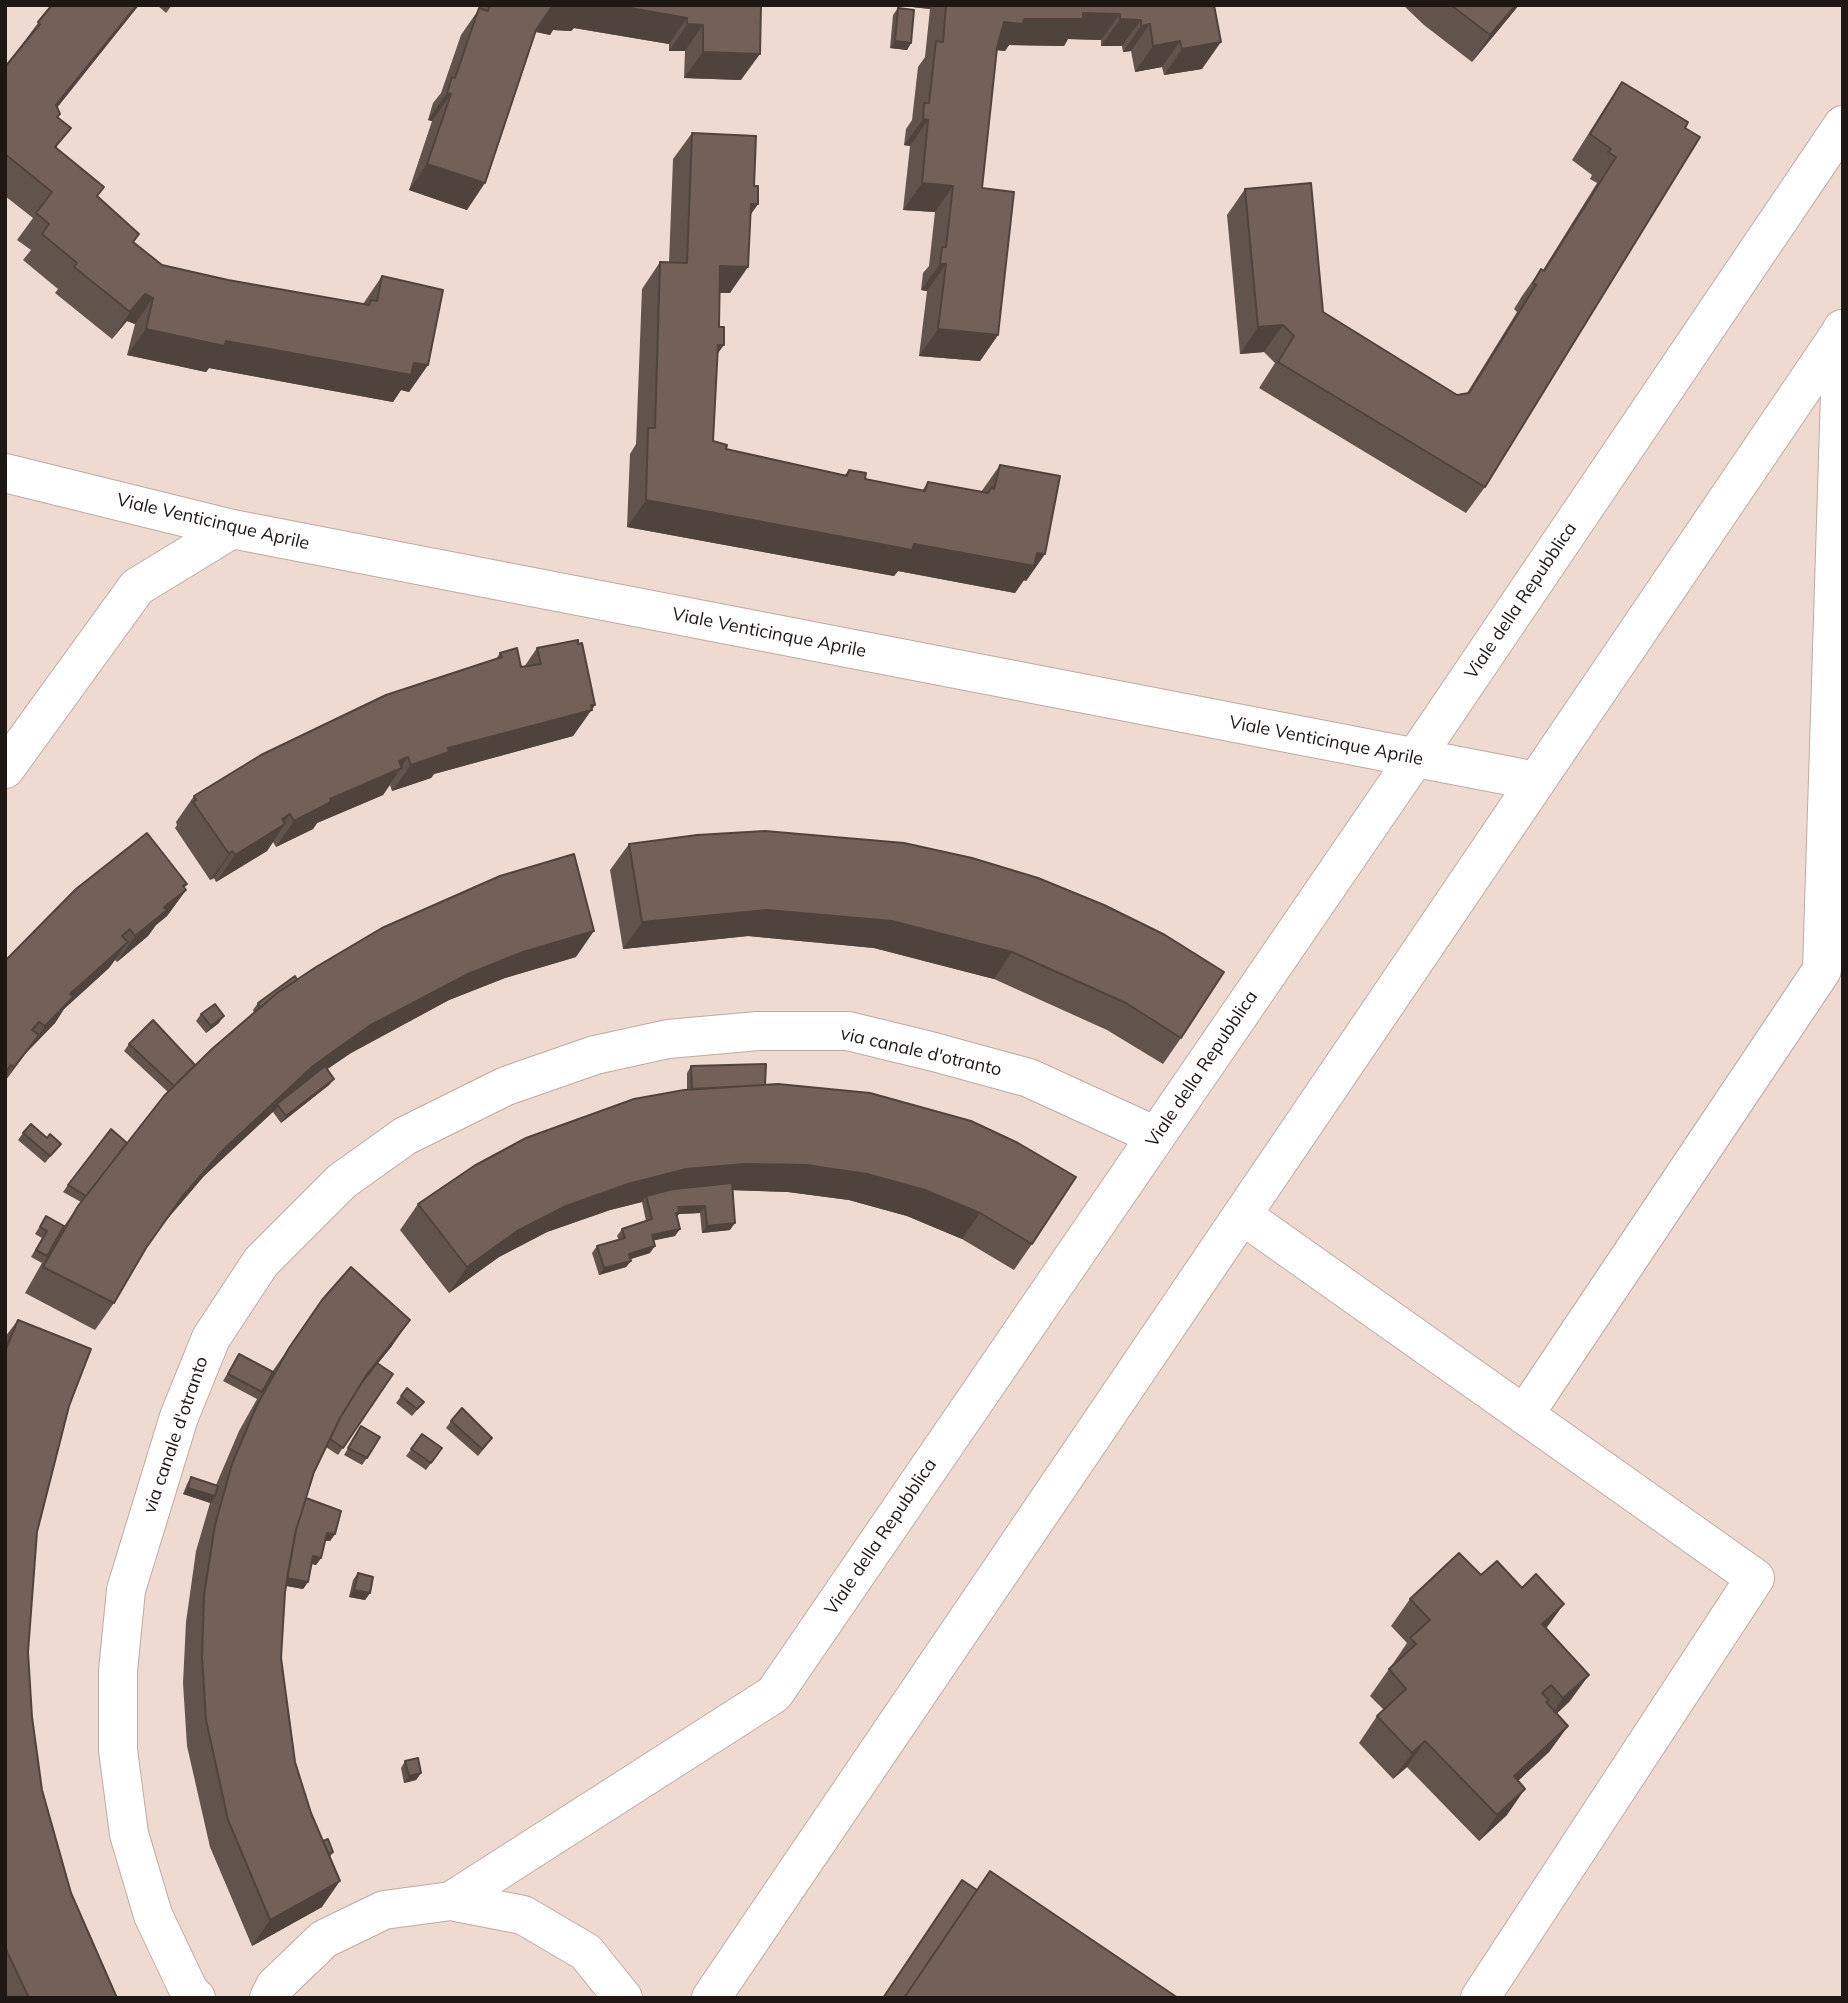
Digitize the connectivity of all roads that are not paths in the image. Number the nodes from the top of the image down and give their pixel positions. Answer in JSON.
{"nodes":[{"id":1,"x":1843,"y":125,"type":"edge"},
{"id":2,"x":1843,"y":329,"type":"edge"},
{"id":3,"x":5,"y":473,"type":"edge"},
{"id":4,"x":232,"y":529,"type":"junction"},
{"id":5,"x":1415,"y":758,"type":"junction"},
{"id":6,"x":5,"y":769,"type":"edge"},
{"id":7,"x":1536,"y":781,"type":"junction"},
{"id":8,"x":1156,"y":1136,"type":"junction"},
{"id":9,"x":1242,"y":1215,"type":"junction"},
{"id":10,"x":1524,"y":1415,"type":"junction"},
{"id":11,"x":451,"y":1901,"type":"junction"},
{"id":12,"x":196,"y":1998,"type":"edge"},
{"id":13,"x":269,"y":1998,"type":"edge"},
{"id":14,"x":624,"y":1998,"type":"edge"},
{"id":15,"x":711,"y":1998,"type":"edge"},
{"id":16,"x":1480,"y":1998,"type":"edge"}],
"edges":[{"from":1,"to":5,"type":"street","name":"Viale della Repubblica"},
{"from":2,"to":7,"type":"street"},
{"from":2,"to":10,"type":"street"},
{"from":3,"to":4,"type":"street","name":"Viale Venticinque Aprile"},
{"from":4,"to":5,"type":"street","name":"Viale Venticinque Aprile"},
{"from":4,"to":6,"type":"street"},
{"from":5,"to":7,"type":"street","name":"Viale Venticinque Aprile"},
{"from":5,"to":8,"type":"street","name":"Viale della Repubblica"},
{"from":7,"to":9,"type":"street"},
{"from":8,"to":11,"type":"street","name":"Viale della Repubblica"},
{"from":8,"to":12,"type":"street","name":"via canale d'otranto"},
{"from":9,"to":10,"type":"street"},
{"from":9,"to":15,"type":"street"},
{"from":10,"to":16,"type":"street"},
{"from":11,"to":13,"type":"street"},
{"from":11,"to":14,"type":"street"}]}
